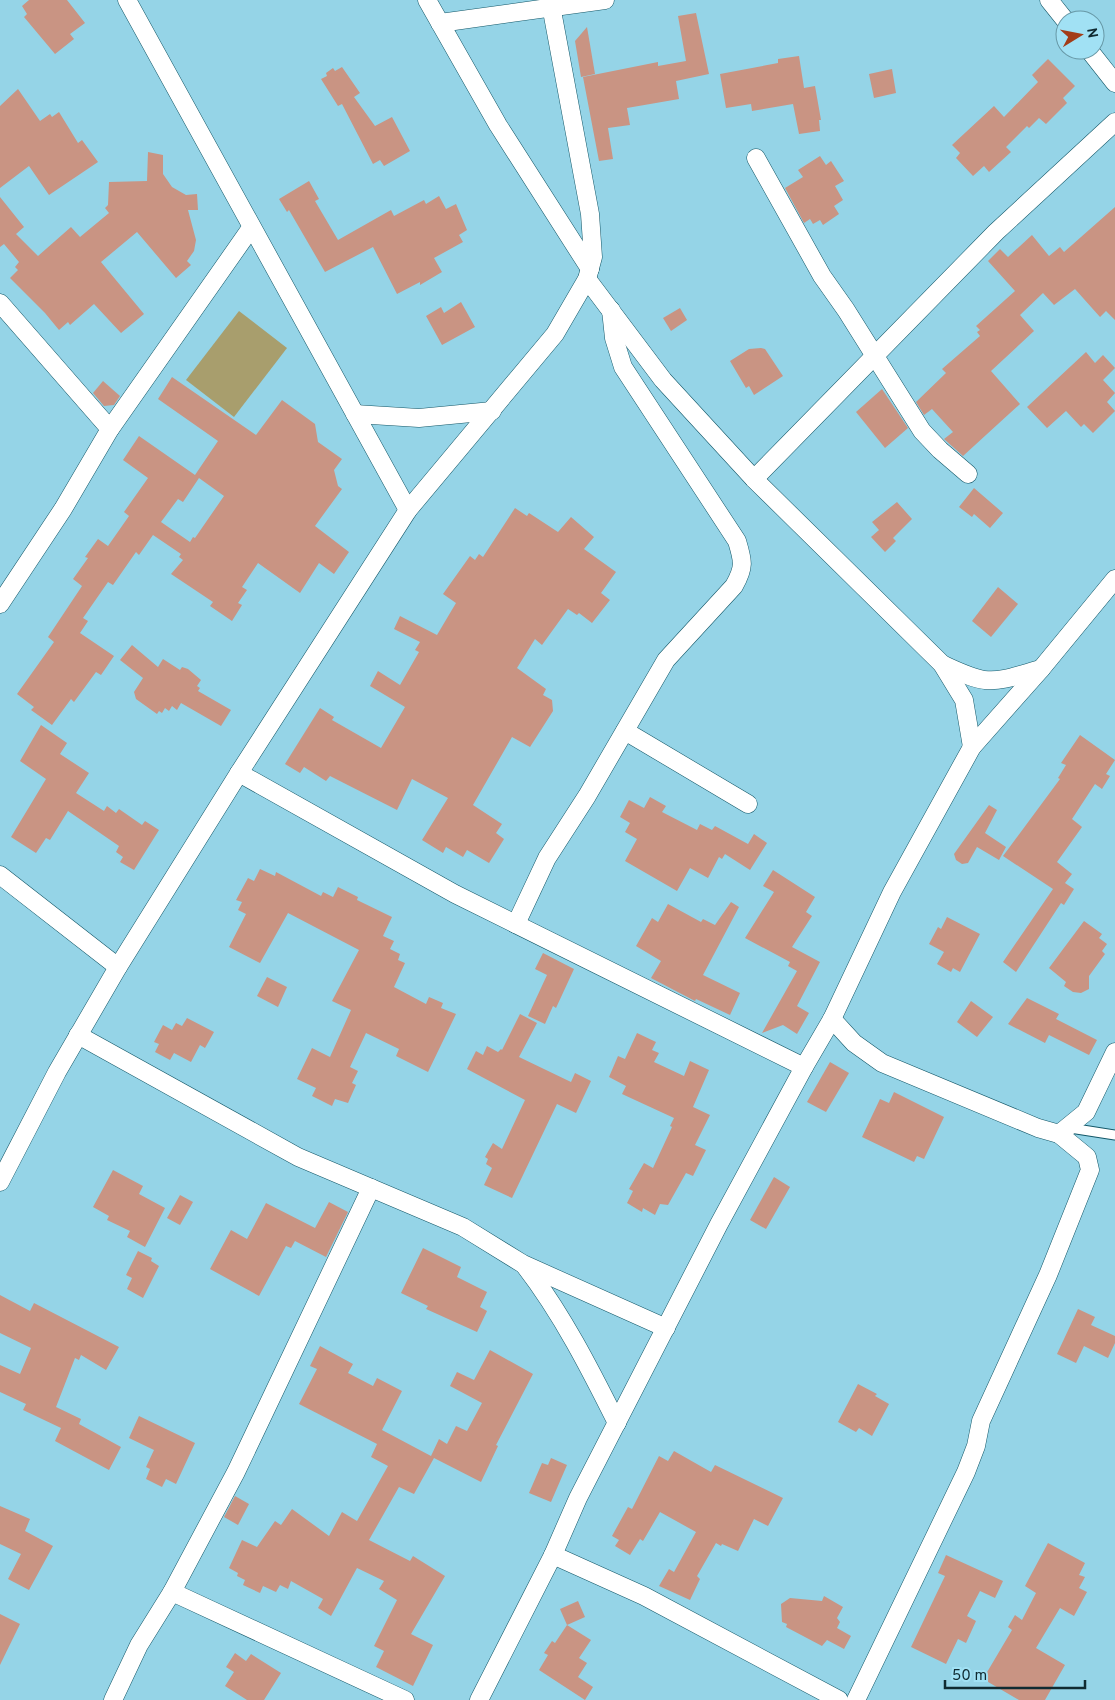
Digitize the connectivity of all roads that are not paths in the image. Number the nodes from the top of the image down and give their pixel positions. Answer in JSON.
{"nodes":[{"id":1,"x":127,"y":0,"type":"edge"},
{"id":2,"x":427,"y":0,"type":"edge"},
{"id":3,"x":605,"y":0,"type":"edge"},
{"id":4,"x":1049,"y":0,"type":"edge"},
{"id":5,"x":551,"y":4,"type":"edge"},
{"id":6,"x":1057,"y":10,"type":"edge"},
{"id":7,"x":440,"y":23,"type":"junction"},
{"id":8,"x":1097,"y":60,"type":"edge"},
{"id":9,"x":1115,"y":83,"type":"edge"},
{"id":10,"x":1115,"y":122,"type":"edge"},
{"id":11,"x":756,"y":158,"type":"dead end"},
{"id":12,"x":251,"y":228,"type":"junction"},
{"id":13,"x":588,"y":274,"type":"junction"},
{"id":14,"x":0,"y":303,"type":"edge"},
{"id":15,"x":611,"y":310,"type":"junction"},
{"id":16,"x":875,"y":358,"type":"junction"},
{"id":17,"x":492,"y":411,"type":"junction"},
{"id":18,"x":355,"y":414,"type":"junction"},
{"id":19,"x":110,"y":429,"type":"junction"},
{"id":20,"x":968,"y":474,"type":"dead end"},
{"id":21,"x":754,"y":479,"type":"junction"},
{"id":22,"x":408,"y":510,"type":"junction"},
{"id":23,"x":1115,"y":579,"type":"edge"},
{"id":24,"x":0,"y":604,"type":"edge"},
{"id":25,"x":942,"y":664,"type":"junction"},
{"id":26,"x":1041,"y":669,"type":"junction"},
{"id":27,"x":625,"y":731,"type":"junction"},
{"id":28,"x":972,"y":747,"type":"junction"},
{"id":29,"x":239,"y":773,"type":"junction"},
{"id":30,"x":748,"y":804,"type":"dead end"},
{"id":31,"x":0,"y":875,"type":"edge"},
{"id":32,"x":516,"y":924,"type":"junction"},
{"id":33,"x":118,"y":968,"type":"junction"},
{"id":34,"x":832,"y":1019,"type":"junction"},
{"id":35,"x":78,"y":1034,"type":"junction"},
{"id":36,"x":1115,"y":1052,"type":"edge"},
{"id":37,"x":804,"y":1067,"type":"junction"},
{"id":38,"x":1062,"y":1131,"type":"junction"},
{"id":39,"x":1115,"y":1135,"type":"edge"},
{"id":40,"x":0,"y":1182,"type":"edge"},
{"id":41,"x":372,"y":1188,"type":"junction"},
{"id":42,"x":523,"y":1264,"type":"junction"},
{"id":43,"x":666,"y":1328,"type":"junction"},
{"id":44,"x":617,"y":1423,"type":"junction"},
{"id":45,"x":553,"y":1555,"type":"junction"},
{"id":46,"x":172,"y":1592,"type":"junction"},
{"id":47,"x":114,"y":1700,"type":"edge"},
{"id":48,"x":405,"y":1700,"type":"edge"},
{"id":49,"x":479,"y":1700,"type":"edge"},
{"id":50,"x":839,"y":1700,"type":"edge"},
{"id":51,"x":856,"y":1700,"type":"edge"}],
"edges":[{"from":1,"to":12,"type":"street"},
{"from":2,"to":7,"type":"street"},
{"from":3,"to":5,"type":"street"},
{"from":4,"to":6,"type":"street"},
{"from":5,"to":7,"type":"street"},
{"from":5,"to":13,"type":"street"},
{"from":7,"to":13,"type":"street"},
{"from":8,"to":9,"type":"street"},
{"from":10,"to":16,"type":"street"},
{"from":11,"to":16,"type":"street"},
{"from":12,"to":18,"type":"street"},
{"from":12,"to":19,"type":"street"},
{"from":13,"to":15,"type":"street"},
{"from":13,"to":17,"type":"street"},
{"from":14,"to":19,"type":"street"},
{"from":15,"to":21,"type":"street"},
{"from":15,"to":27,"type":"street"},
{"from":16,"to":20,"type":"street"},
{"from":16,"to":21,"type":"street"},
{"from":17,"to":18,"type":"street"},
{"from":17,"to":22,"type":"street"},
{"from":18,"to":22,"type":"street"},
{"from":19,"to":24,"type":"street"},
{"from":21,"to":25,"type":"street"},
{"from":22,"to":29,"type":"street"},
{"from":23,"to":26,"type":"street"},
{"from":25,"to":26,"type":"street"},
{"from":25,"to":28,"type":"street"},
{"from":26,"to":28,"type":"street"},
{"from":27,"to":30,"type":"street"},
{"from":27,"to":32,"type":"street"},
{"from":28,"to":34,"type":"street"},
{"from":29,"to":32,"type":"street"},
{"from":29,"to":33,"type":"street"},
{"from":31,"to":33,"type":"street"},
{"from":32,"to":37,"type":"street"},
{"from":33,"to":35,"type":"street"},
{"from":34,"to":37,"type":"street"},
{"from":34,"to":38,"type":"street"},
{"from":35,"to":40,"type":"street"},
{"from":35,"to":41,"type":"street"},
{"from":36,"to":38,"type":"street"},
{"from":37,"to":43,"type":"street"},
{"from":38,"to":39,"type":"lane"},
{"from":38,"to":51,"type":"street"},
{"from":41,"to":42,"type":"street"},
{"from":41,"to":46,"type":"street"},
{"from":42,"to":43,"type":"street"},
{"from":42,"to":44,"type":"street"},
{"from":43,"to":44,"type":"street"},
{"from":44,"to":45,"type":"street"},
{"from":45,"to":49,"type":"street"},
{"from":45,"to":50,"type":"street"},
{"from":46,"to":47,"type":"street"},
{"from":46,"to":48,"type":"street"}]}
